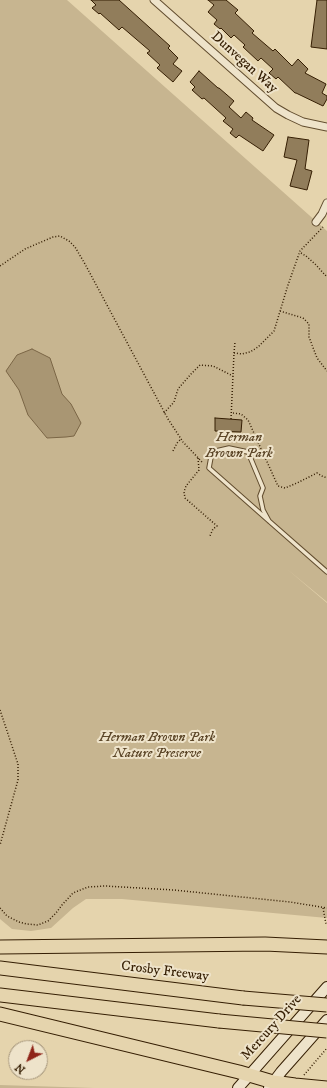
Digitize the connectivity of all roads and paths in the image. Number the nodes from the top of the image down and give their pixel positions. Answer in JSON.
{"nodes":[{"id":1,"x":154,"y":0,"type":"edge"},
{"id":2,"x":327,"y":127,"type":"edge"},
{"id":3,"x":327,"y":203,"type":"edge"},
{"id":4,"x":316,"y":222,"type":"joint"},
{"id":5,"x":300,"y":253,"type":"junction"},
{"id":6,"x":0,"y":266,"type":"edge"},
{"id":7,"x":327,"y":277,"type":"edge"},
{"id":8,"x":280,"y":311,"type":"junction"},
{"id":9,"x":234,"y":342,"type":"dead end"},
{"id":10,"x":234,"y":353,"type":"junction"},
{"id":11,"x":327,"y":371,"type":"edge"},
{"id":12,"x":233,"y":376,"type":"junction"},
{"id":13,"x":232,"y":412,"type":"junction"},
{"id":14,"x":164,"y":413,"type":"junction"},
{"id":15,"x":231,"y":419,"type":"dead end"},
{"id":16,"x":181,"y":439,"type":"junction"},
{"id":17,"x":173,"y":451,"type":"dead end"},
{"id":18,"x":198,"y":458,"type":"junction"},
{"id":19,"x":208,"y":468,"type":"junction"},
{"id":20,"x":327,"y":478,"type":"edge"},
{"id":21,"x":269,"y":521,"type":"junction"},
{"id":22,"x":210,"y":536,"type":"dead end"},
{"id":23,"x":327,"y":572,"type":"edge"},
{"id":24,"x":0,"y":710,"type":"edge"},
{"id":25,"x":0,"y":845,"type":"edge"},
{"id":26,"x":323,"y":907,"type":"junction"},
{"id":27,"x":0,"y":908,"type":"edge"},
{"id":28,"x":327,"y":908,"type":"edge"},
{"id":29,"x":327,"y":925,"type":"edge"},
{"id":30,"x":0,"y":946,"type":"edge"},
{"id":31,"x":327,"y":947,"type":"edge"},
{"id":32,"x":0,"y":968,"type":"edge"},
{"id":33,"x":327,"y":987,"type":"edge"},
{"id":34,"x":0,"y":995,"type":"edge"},
{"id":35,"x":327,"y":1005,"type":"edge"},
{"id":36,"x":0,"y":1014,"type":"edge"},
{"id":37,"x":327,"y":1020,"type":"edge"},
{"id":38,"x":327,"y":1032,"type":"edge"},
{"id":39,"x":327,"y":1048,"type":"edge"},
{"id":40,"x":249,"y":1075,"type":"junction"},
{"id":41,"x":300,"y":1080,"type":"dead end"},
{"id":42,"x":271,"y":1085,"type":"edge"},
{"id":43,"x":238,"y":1088,"type":"edge"},
{"id":44,"x":327,"y":1088,"type":"edge"}],
"edges":[{"from":1,"to":2,"type":"street","name":"Dunvegan Way"},
{"from":3,"to":4,"type":"street"},
{"from":4,"to":5,"type":"path"},
{"from":5,"to":7,"type":"path"},
{"from":5,"to":8,"type":"path"},
{"from":6,"to":14,"type":"path"},
{"from":8,"to":10,"type":"path"},
{"from":8,"to":11,"type":"path"},
{"from":9,"to":10,"type":"path"},
{"from":10,"to":12,"type":"path"},
{"from":12,"to":13,"type":"path"},
{"from":12,"to":14,"type":"path"},
{"from":13,"to":15,"type":"path"},
{"from":13,"to":20,"type":"path"},
{"from":14,"to":16,"type":"path"},
{"from":16,"to":17,"type":"path"},
{"from":16,"to":18,"type":"path"},
{"from":18,"to":19,"type":"path"},
{"from":18,"to":22,"type":"path"},
{"from":19,"to":21,"type":"lane"},
{"from":19,"to":21,"type":"lane"},
{"from":21,"to":23,"type":"lane"},
{"from":24,"to":25,"type":"path"},
{"from":26,"to":27,"type":"path"},
{"from":26,"to":28,"type":"path"},
{"from":26,"to":29,"type":"path"},
{"from":30,"to":31,"type":"highway"},
{"from":32,"to":35,"type":"highway","name":"Crosby Freeway","bridge":true},
{"from":33,"to":40,"type":"street","name":"Mercury Drive"},
{"from":34,"to":38,"type":"highway","bridge":true},
{"from":36,"to":40,"type":"highway"},
{"from":37,"to":42,"type":"street"},
{"from":39,"to":41,"type":"path"},
{"from":40,"to":42,"type":"highway"},
{"from":40,"to":43,"type":"street","name":"Mercury Drive"},
{"from":42,"to":44,"type":"highway"}]}
